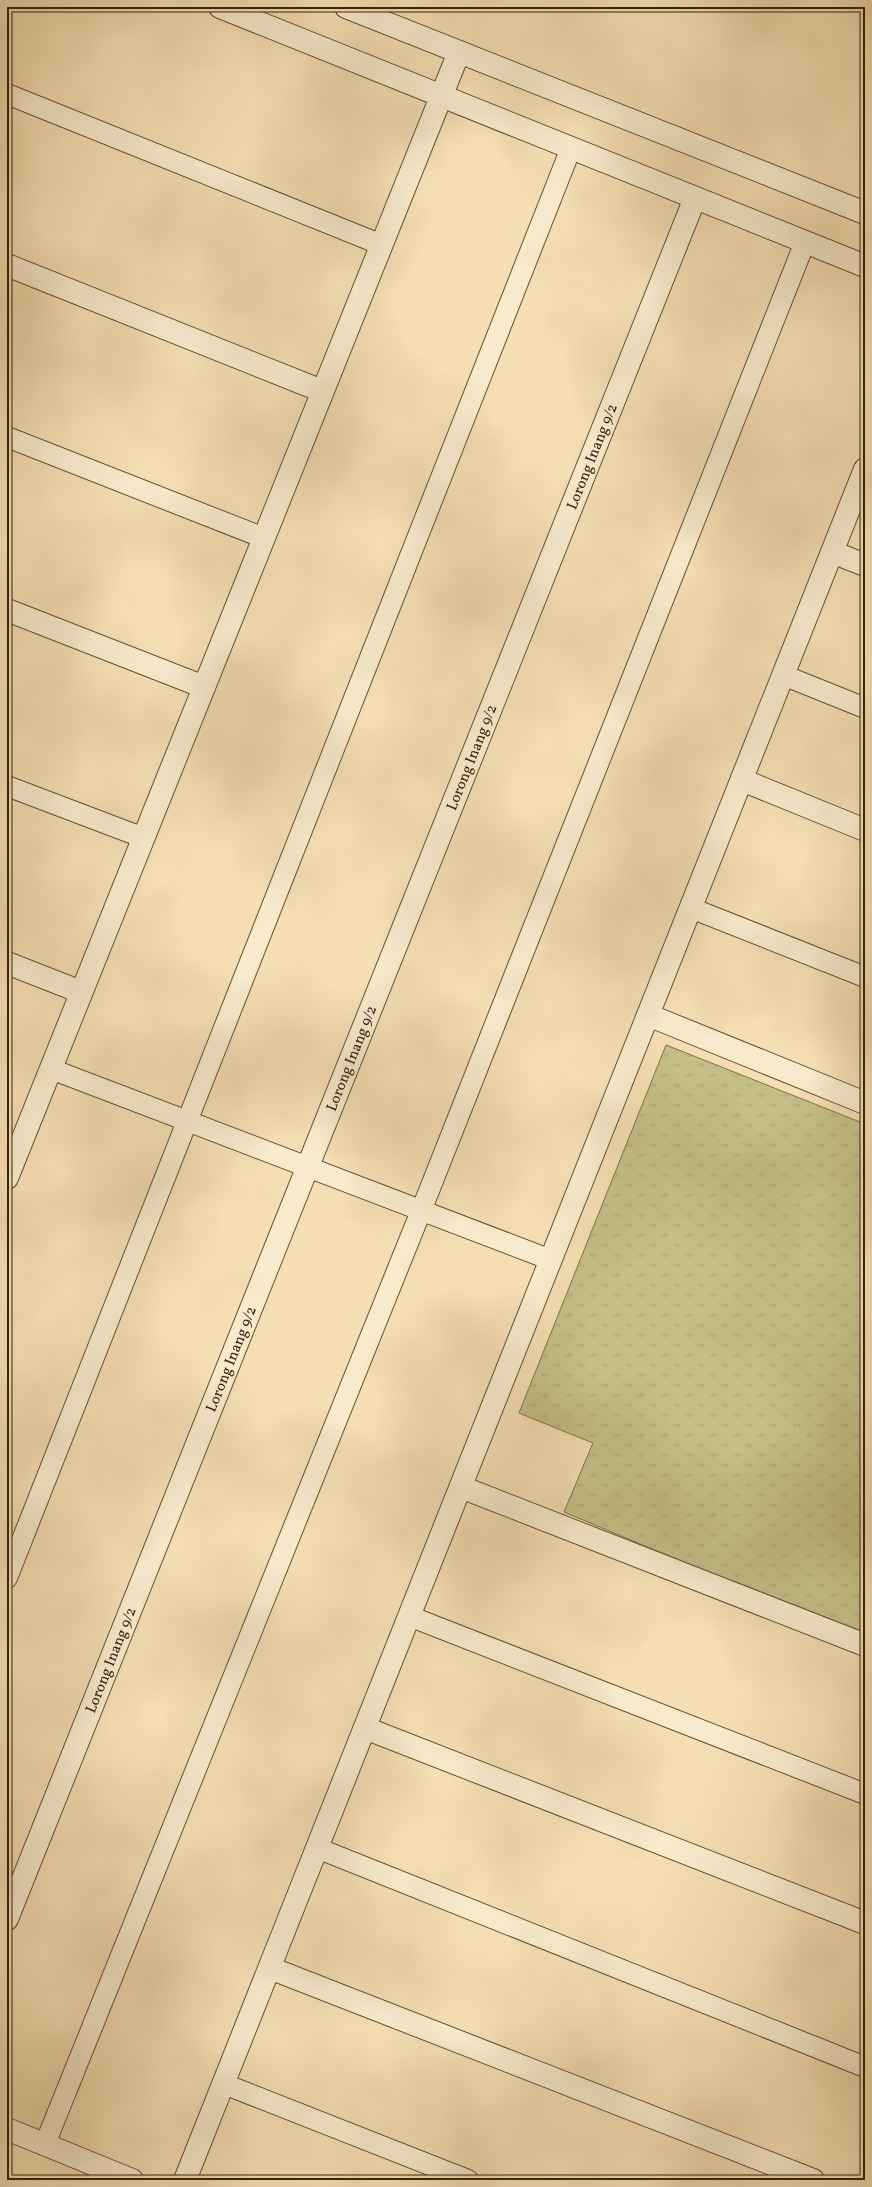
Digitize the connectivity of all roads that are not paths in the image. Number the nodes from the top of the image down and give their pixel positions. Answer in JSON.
{"nodes":[{"id":1,"x":220,"y":7,"type":"edge"},
{"id":2,"x":346,"y":7,"type":"edge"},
{"id":3,"x":459,"y":52,"type":"junction"},
{"id":4,"x":7,"y":94,"type":"edge"},
{"id":5,"x":441,"y":96,"type":"junction"},
{"id":6,"x":571,"y":148,"type":"junction"},
{"id":7,"x":695,"y":198,"type":"junction"},
{"id":8,"x":865,"y":213,"type":"edge"},
{"id":9,"x":805,"y":242,"type":"junction"},
{"id":10,"x":382,"y":244,"type":"junction"},
{"id":11,"x":7,"y":265,"type":"edge"},
{"id":12,"x":865,"y":266,"type":"edge"},
{"id":13,"x":322,"y":391,"type":"junction"},
{"id":14,"x":7,"y":437,"type":"edge"},
{"id":15,"x":865,"y":468,"type":"edge"},
{"id":16,"x":264,"y":538,"type":"junction"},
{"id":17,"x":832,"y":552,"type":"junction"},
{"id":18,"x":865,"y":565,"type":"edge"},
{"id":19,"x":7,"y":610,"type":"edge"},
{"id":20,"x":783,"y":675,"type":"junction"},
{"id":21,"x":204,"y":687,"type":"junction"},
{"id":22,"x":865,"y":708,"type":"edge"},
{"id":23,"x":742,"y":780,"type":"junction"},
{"id":24,"x":7,"y":786,"type":"edge"},
{"id":25,"x":865,"y":830,"type":"edge"},
{"id":26,"x":144,"y":838,"type":"junction"},
{"id":27,"x":691,"y":908,"type":"junction"},
{"id":28,"x":7,"y":963,"type":"edge"},
{"id":29,"x":865,"y":977,"type":"edge"},
{"id":30,"x":82,"y":992,"type":"junction"},
{"id":31,"x":648,"y":1015,"type":"junction"},
{"id":32,"x":51,"y":1069,"type":"junction"},
{"id":33,"x":865,"y":1103,"type":"edge"},
{"id":34,"x":186,"y":1121,"type":"junction"},
{"id":35,"x":306,"y":1167,"type":"junction"},
{"id":36,"x":7,"y":1178,"type":"edge"},
{"id":37,"x":421,"y":1211,"type":"junction"},
{"id":38,"x":551,"y":1260,"type":"junction"},
{"id":39,"x":461,"y":1487,"type":"junction"},
{"id":40,"x":7,"y":1578,"type":"edge"},
{"id":41,"x":409,"y":1616,"type":"junction"},
{"id":42,"x":865,"y":1645,"type":"edge"},
{"id":43,"x":365,"y":1728,"type":"junction"},
{"id":44,"x":865,"y":1794,"type":"edge"},
{"id":45,"x":317,"y":1848,"type":"junction"},
{"id":46,"x":7,"y":1919,"type":"edge"},
{"id":47,"x":865,"y":1923,"type":"edge"},
{"id":48,"x":270,"y":1968,"type":"junction"},
{"id":49,"x":865,"y":2067,"type":"edge"},
{"id":50,"x":224,"y":2084,"type":"junction"},
{"id":51,"x":7,"y":2129,"type":"edge"},
{"id":52,"x":45,"y":2144,"type":"junction"},
{"id":53,"x":132,"y":2180,"type":"edge"},
{"id":54,"x":185,"y":2180,"type":"edge"},
{"id":55,"x":468,"y":2180,"type":"edge"},
{"id":56,"x":813,"y":2180,"type":"edge"}],
"edges":[{"from":1,"to":5,"type":"street"},
{"from":2,"to":3,"type":"street"},
{"from":3,"to":5,"type":"street"},
{"from":3,"to":8,"type":"street"},
{"from":4,"to":10,"type":"lane"},
{"from":5,"to":6,"type":"street"},
{"from":5,"to":10,"type":"street"},
{"from":6,"to":7,"type":"street"},
{"from":6,"to":34,"type":"lane"},
{"from":7,"to":9,"type":"street"},
{"from":7,"to":35,"type":"street","name":"Lorong Inang 9/2"},
{"from":9,"to":12,"type":"street"},
{"from":9,"to":37,"type":"lane"},
{"from":10,"to":13,"type":"street"},
{"from":11,"to":13,"type":"street"},
{"from":13,"to":16,"type":"street"},
{"from":14,"to":16,"type":"lane"},
{"from":15,"to":17,"type":"street"},
{"from":16,"to":21,"type":"street"},
{"from":17,"to":18,"type":"street"},
{"from":17,"to":20,"type":"street"},
{"from":19,"to":21,"type":"street"},
{"from":20,"to":22,"type":"lane"},
{"from":20,"to":23,"type":"street"},
{"from":21,"to":26,"type":"street"},
{"from":23,"to":25,"type":"street"},
{"from":23,"to":27,"type":"street"},
{"from":24,"to":26,"type":"lane"},
{"from":26,"to":30,"type":"street"},
{"from":27,"to":29,"type":"lane"},
{"from":27,"to":31,"type":"street"},
{"from":28,"to":30,"type":"street"},
{"from":30,"to":32,"type":"street"},
{"from":31,"to":33,"type":"street"},
{"from":31,"to":38,"type":"street"},
{"from":32,"to":34,"type":"lane"},
{"from":32,"to":36,"type":"street"},
{"from":34,"to":35,"type":"lane"},
{"from":34,"to":40,"type":"lane"},
{"from":35,"to":37,"type":"lane"},
{"from":35,"to":46,"type":"street","name":"Lorong Inang 9/2"},
{"from":37,"to":38,"type":"lane"},
{"from":37,"to":52,"type":"lane"},
{"from":38,"to":39,"type":"street"},
{"from":39,"to":41,"type":"street"},
{"from":39,"to":42,"type":"street"},
{"from":41,"to":43,"type":"street"},
{"from":41,"to":44,"type":"lane"},
{"from":43,"to":45,"type":"street"},
{"from":43,"to":47,"type":"street"},
{"from":45,"to":48,"type":"street"},
{"from":45,"to":49,"type":"lane"},
{"from":48,"to":50,"type":"street"},
{"from":48,"to":56,"type":"street"},
{"from":50,"to":54,"type":"street"},
{"from":50,"to":55,"type":"lane"},
{"from":51,"to":52,"type":"street"},
{"from":52,"to":53,"type":"street"}]}
